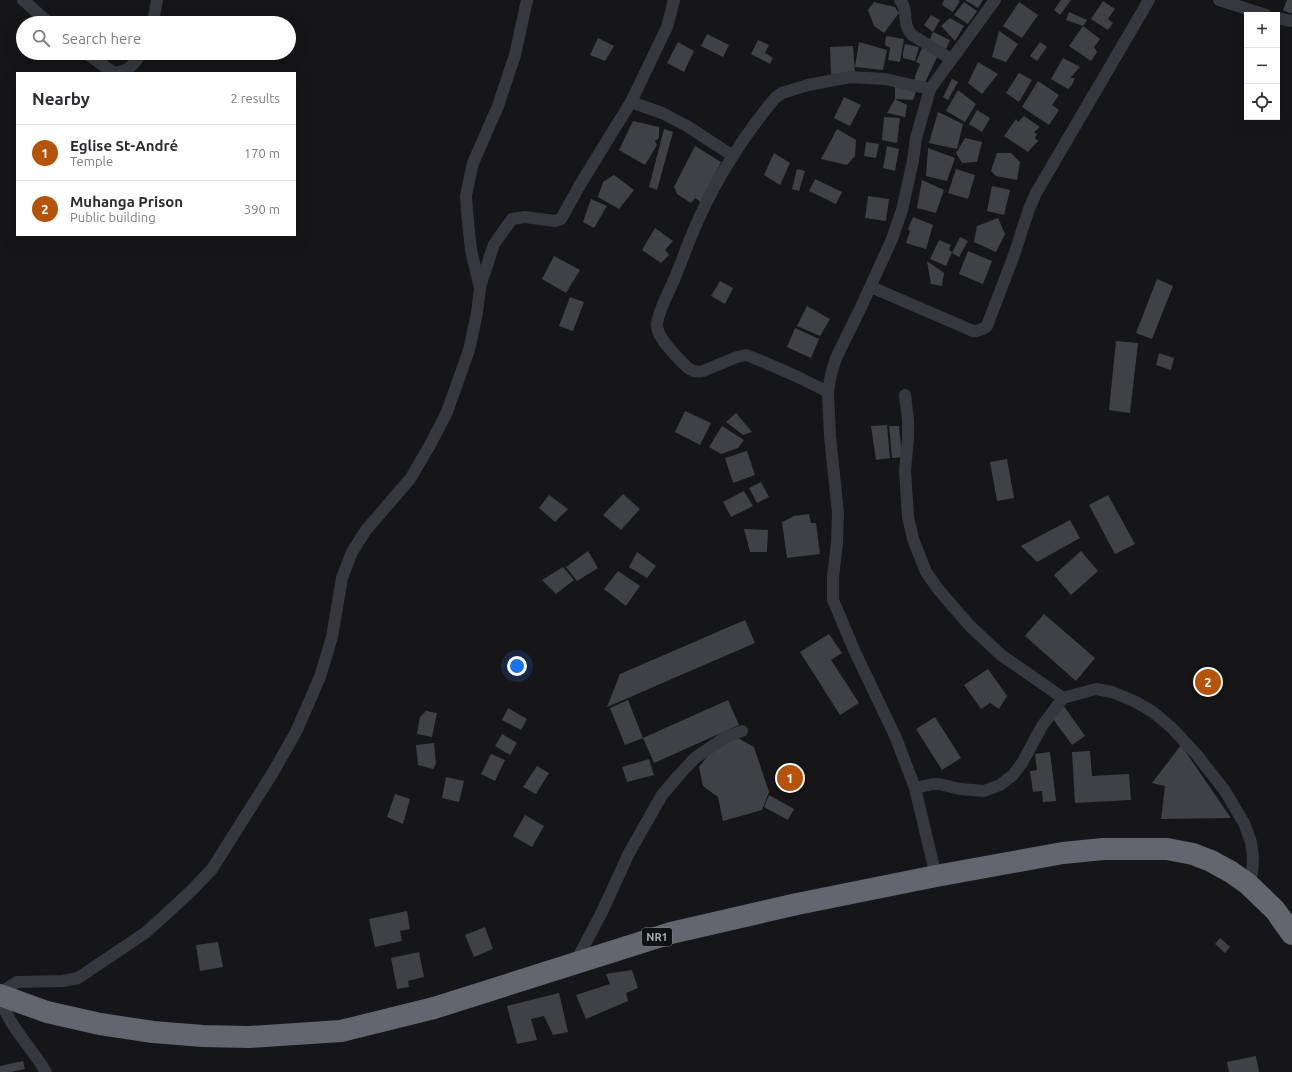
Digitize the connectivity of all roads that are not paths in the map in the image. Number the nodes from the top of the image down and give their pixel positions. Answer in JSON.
{"nodes":[{"id":1,"x":23,"y":0,"type":"edge"},
{"id":2,"x":157,"y":0,"type":"edge"},
{"id":3,"x":527,"y":0,"type":"edge"},
{"id":4,"x":674,"y":0,"type":"edge"},
{"id":5,"x":900,"y":0,"type":"edge"},
{"id":6,"x":995,"y":0,"type":"edge"},
{"id":7,"x":1149,"y":0,"type":"edge"},
{"id":8,"x":1219,"y":0,"type":"edge"},
{"id":9,"x":1257,"y":12,"type":"edge"},
{"id":10,"x":41,"y":16,"type":"edge"},
{"id":11,"x":154,"y":16,"type":"edge"},
{"id":12,"x":1280,"y":19,"type":"edge"},
{"id":13,"x":1292,"y":21,"type":"edge"},
{"id":14,"x":951,"y":59,"type":"junction"},
{"id":15,"x":96,"y":60,"type":"edge"},
{"id":16,"x":137,"y":60,"type":"edge"},
{"id":17,"x":113,"y":72,"type":"edge"},
{"id":18,"x":123,"y":72,"type":"edge"},
{"id":19,"x":930,"y":89,"type":"junction"},
{"id":20,"x":631,"y":102,"type":"junction"},
{"id":21,"x":733,"y":156,"type":"junction"},
{"id":22,"x":871,"y":287,"type":"junction"},
{"id":23,"x":480,"y":288,"type":"junction"},
{"id":24,"x":828,"y":392,"type":"junction"},
{"id":25,"x":905,"y":395,"type":"dead end"},
{"id":26,"x":1063,"y":698,"type":"junction"},
{"id":27,"x":742,"y":731,"type":"dead end"},
{"id":28,"x":915,"y":788,"type":"junction"},
{"id":29,"x":936,"y":876,"type":"junction"},
{"id":30,"x":1248,"y":884,"type":"junction"},
{"id":31,"x":1292,"y":934,"type":"edge"},
{"id":32,"x":575,"y":963,"type":"junction"},
{"id":33,"x":0,"y":994,"type":"edge"},
{"id":34,"x":0,"y":999,"type":"edge"},
{"id":35,"x":46,"y":1072,"type":"edge"}],
"edges":[{"from":1,"to":10,"type":"street"},
{"from":2,"to":11,"type":"street"},
{"from":3,"to":23,"type":"street"},
{"from":4,"to":20,"type":"street"},
{"from":5,"to":14,"type":"street"},
{"from":6,"to":14,"type":"street"},
{"from":7,"to":22,"type":"street"},
{"from":8,"to":9,"type":"street"},
{"from":12,"to":13,"type":"street"},
{"from":14,"to":19,"type":"street"},
{"from":15,"to":17,"type":"street"},
{"from":16,"to":18,"type":"street"},
{"from":19,"to":21,"type":"street"},
{"from":19,"to":22,"type":"street"},
{"from":20,"to":21,"type":"street"},
{"from":20,"to":23,"type":"street"},
{"from":21,"to":24,"type":"street"},
{"from":22,"to":24,"type":"street"},
{"from":23,"to":33,"type":"street"},
{"from":24,"to":28,"type":"street"},
{"from":25,"to":26,"type":"street"},
{"from":26,"to":28,"type":"street"},
{"from":26,"to":30,"type":"street"},
{"from":27,"to":32,"type":"street"},
{"from":28,"to":29,"type":"street"},
{"from":29,"to":30,"type":"highway","number":"NR1"},
{"from":29,"to":32,"type":"highway","number":"NR1"},
{"from":30,"to":31,"type":"highway","number":"NR1"},
{"from":32,"to":33,"type":"highway","number":"NR1"},
{"from":34,"to":35,"type":"street"}]}
